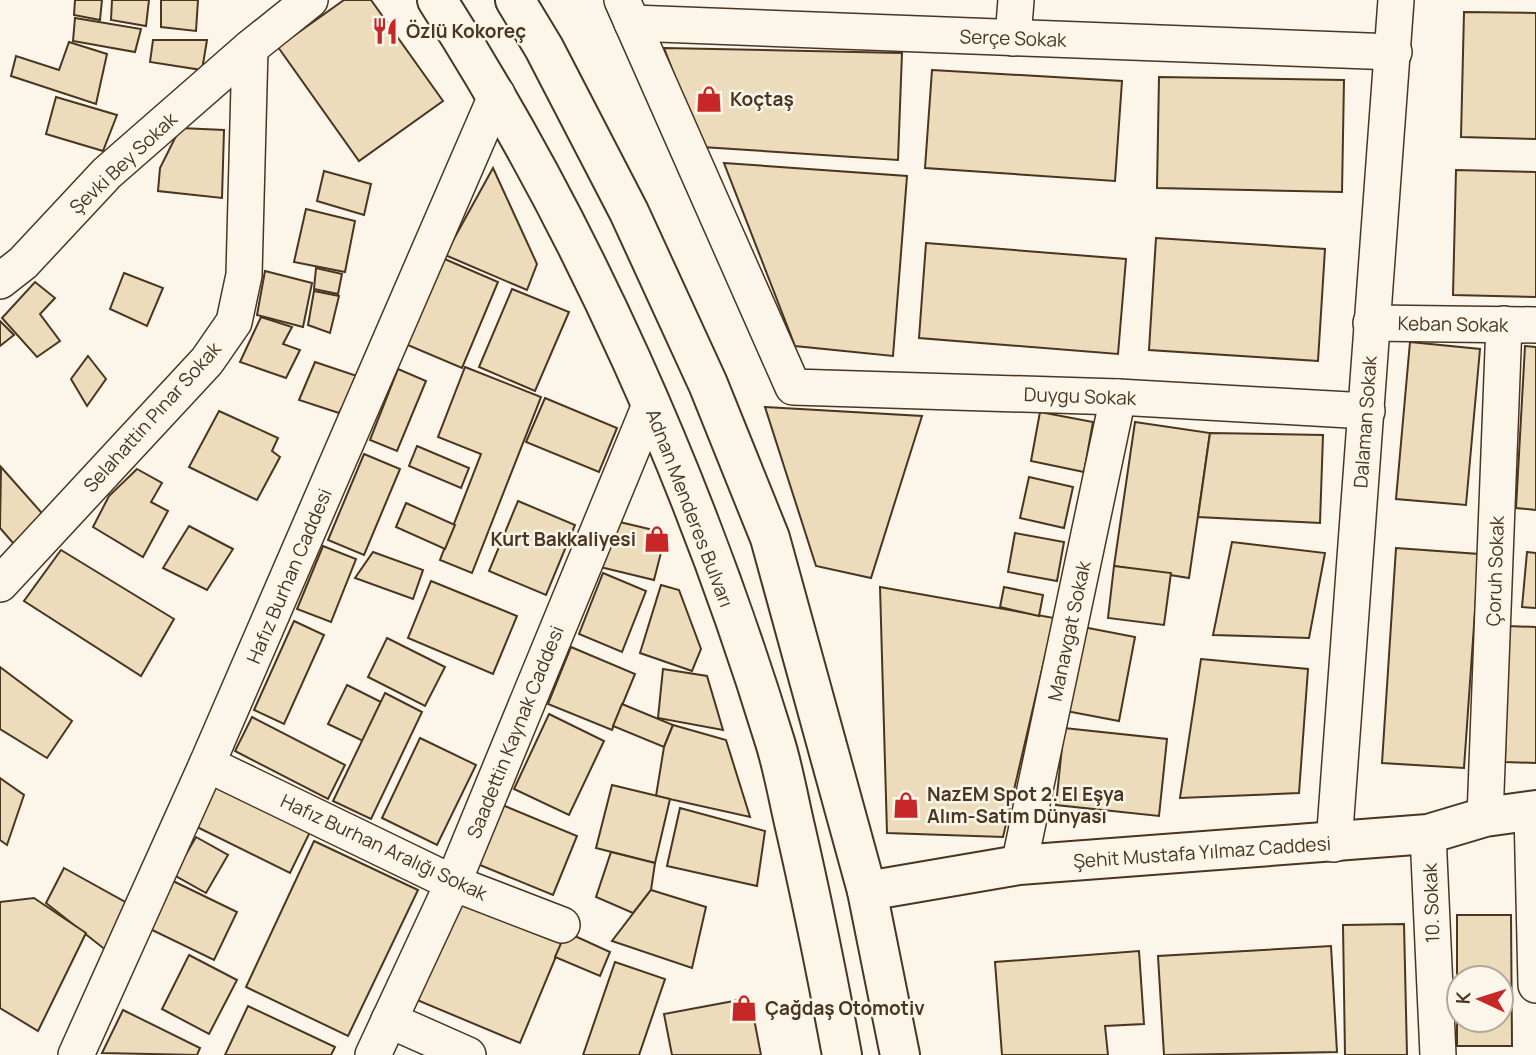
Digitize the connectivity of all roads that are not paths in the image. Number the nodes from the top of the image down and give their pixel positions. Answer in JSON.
{"nodes":[{"id":1,"x":310,"y":0,"type":"edge"},
{"id":2,"x":437,"y":0,"type":"edge"},
{"id":3,"x":515,"y":0,"type":"edge"},
{"id":4,"x":1016,"y":0,"type":"edge"},
{"id":5,"x":1396,"y":0,"type":"edge"},
{"id":6,"x":627,"y":12,"type":"edge"},
{"id":7,"x":1013,"y":37,"type":"junction"},
{"id":8,"x":250,"y":48,"type":"junction"},
{"id":9,"x":1394,"y":52,"type":"junction"},
{"id":10,"x":498,"y":94,"type":"junction"},
{"id":11,"x":0,"y":282,"type":"edge"},
{"id":12,"x":1371,"y":323,"type":"junction"},
{"id":13,"x":1520,"y":325,"type":"edge"},
{"id":14,"x":1118,"y":397,"type":"junction"},
{"id":15,"x":650,"y":405,"type":"junction"},
{"id":16,"x":1367,"y":411,"type":"junction"},
{"id":17,"x":0,"y":584,"type":"edge"},
{"id":18,"x":208,"y":764,"type":"junction"},
{"id":19,"x":1534,"y":810,"type":"edge"},
{"id":20,"x":1485,"y":817,"type":"junction"},
{"id":21,"x":1428,"y":834,"type":"junction"},
{"id":22,"x":1334,"y":844,"type":"junction"},
{"id":23,"x":1019,"y":865,"type":"junction"},
{"id":24,"x":453,"y":883,"type":"junction"},
{"id":25,"x":867,"y":891,"type":"junction"},
{"id":26,"x":562,"y":925,"type":"dead end"},
{"id":27,"x":1536,"y":985,"type":"edge"},
{"id":28,"x":389,"y":1020,"type":"junction"},
{"id":29,"x":76,"y":1055,"type":"edge"},
{"id":30,"x":373,"y":1055,"type":"edge"},
{"id":31,"x":468,"y":1055,"type":"edge"},
{"id":32,"x":842,"y":1055,"type":"edge"},
{"id":33,"x":900,"y":1055,"type":"edge"},
{"id":34,"x":1438,"y":1055,"type":"edge"}],
"edges":[{"from":1,"to":8,"type":"street"},
{"from":2,"to":10,"type":"main road","name":"Adnan Menderes Bulvarı"},
{"from":3,"to":25,"type":"main road"},
{"from":4,"to":7,"type":"street"},
{"from":5,"to":9,"type":"street","name":"Dalaman Sokak"},
{"from":6,"to":7,"type":"street","name":"Serçe Sokak"},
{"from":6,"to":14,"type":"street","name":"Duygu Sokak"},
{"from":7,"to":9,"type":"street","name":"Serçe Sokak"},
{"from":8,"to":11,"type":"street","name":"Şevki Bey Sokak"},
{"from":8,"to":17,"type":"street","name":"Selahattin Pınar Sokak"},
{"from":9,"to":12,"type":"street","name":"Dalaman Sokak"},
{"from":10,"to":15,"type":"main road","name":"Adnan Menderes Bulvarı"},
{"from":10,"to":18,"type":"street","name":"Hafız Burhan Caddesi"},
{"from":12,"to":13,"type":"street","name":"Keban Sokak"},
{"from":12,"to":16,"type":"street","name":"Dalaman Sokak"},
{"from":13,"to":20,"type":"street","name":"Çoruh Sokak"},
{"from":14,"to":16,"type":"street","name":"Duygu Sokak"},
{"from":14,"to":23,"type":"street","name":"Manavgat Sokak"},
{"from":15,"to":24,"type":"street","name":"Saadettin Kaynak Caddesi"},
{"from":15,"to":32,"type":"main road","name":"Adnan Menderes Bulvarı"},
{"from":16,"to":22,"type":"street","name":"Dalaman Sokak"},
{"from":18,"to":24,"type":"street","name":"Hafız Burhan Aralığı Sokak"},
{"from":18,"to":29,"type":"street","name":"Hafız Burhan Caddesi"},
{"from":19,"to":20,"type":"main road","name":"Şehit Mustafa Yılmaz Caddesi"},
{"from":19,"to":27,"type":"street"},
{"from":20,"to":21,"type":"main road","name":"Şehit Mustafa Yılmaz Caddesi"},
{"from":21,"to":22,"type":"main road","name":"Şehit Mustafa Yılmaz Caddesi"},
{"from":21,"to":34,"type":"street","name":"10. Sokak"},
{"from":22,"to":23,"type":"main road","name":"Şehit Mustafa Yılmaz Caddesi"},
{"from":23,"to":25,"type":"main road","name":"Şehit Mustafa Yılmaz Caddesi"},
{"from":24,"to":26,"type":"street","name":"Hafız Burhan Aralığı Sokak"},
{"from":24,"to":28,"type":"street","name":"Saadettin Kaynak Caddesi"},
{"from":25,"to":33,"type":"main road"},
{"from":28,"to":30,"type":"street","name":"Saadettin Kaynak Caddesi"},
{"from":28,"to":31,"type":"street"}]}
